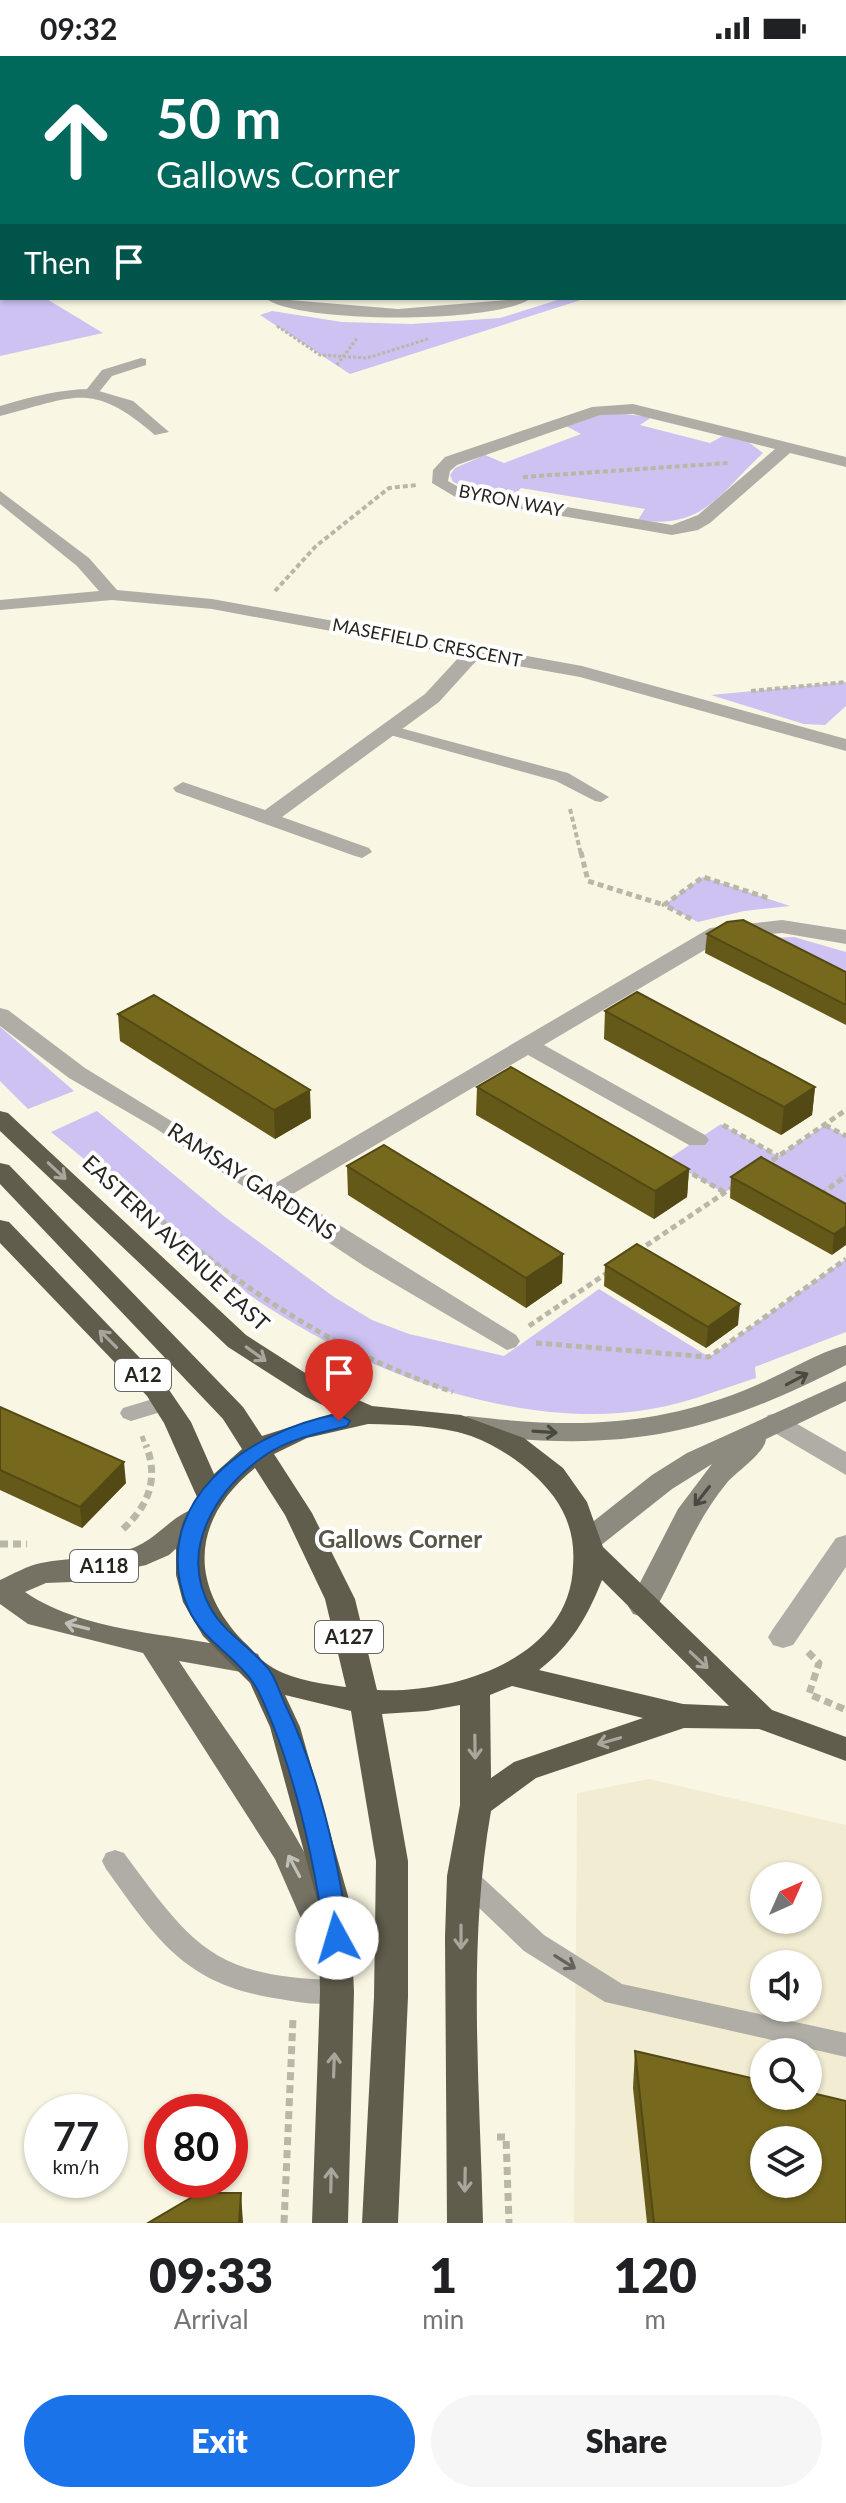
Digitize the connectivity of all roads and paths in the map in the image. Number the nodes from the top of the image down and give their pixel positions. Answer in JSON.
{"nodes":[{"id":1,"x":281,"y":300,"type":"edge"},
{"id":2,"x":514,"y":300,"type":"edge"},
{"id":3,"x":141,"y":362,"type":"dead end"},
{"id":4,"x":90,"y":394,"type":"junction"},
{"id":5,"x":0,"y":411,"type":"edge"},
{"id":6,"x":161,"y":432,"type":"dead end"},
{"id":7,"x":787,"y":447,"type":"junction"},
{"id":8,"x":773,"y":459,"type":"junction"},
{"id":9,"x":846,"y":462,"type":"edge"},
{"id":10,"x":514,"y":478,"type":"dead end"},
{"id":11,"x":440,"y":483,"type":"junction"},
{"id":12,"x":0,"y":496,"type":"edge"},
{"id":13,"x":112,"y":595,"type":"junction"},
{"id":14,"x":0,"y":605,"type":"edge"},
{"id":15,"x":255,"y":612,"type":"junction"},
{"id":16,"x":473,"y":653,"type":"junction"},
{"id":17,"x":846,"y":682,"type":"edge"},
{"id":18,"x":741,"y":692,"type":"dead end"},
{"id":19,"x":389,"y":730,"type":"junction"},
{"id":20,"x":842,"y":739,"type":"edge"},
{"id":21,"x":562,"y":777,"type":"junction"},
{"id":22,"x":183,"y":788,"type":"dead end"},
{"id":23,"x":601,"y":797,"type":"dead end"},
{"id":24,"x":267,"y":818,"type":"junction"},
{"id":25,"x":362,"y":852,"type":"dead end"},
{"id":26,"x":664,"y":905,"type":"junction"},
{"id":27,"x":818,"y":928,"type":"junction"},
{"id":28,"x":718,"y":933,"type":"junction"},
{"id":29,"x":846,"y":937,"type":"edge"},
{"id":30,"x":0,"y":1015,"type":"edge"},
{"id":31,"x":527,"y":1045,"type":"junction"},
{"id":32,"x":846,"y":1110,"type":"edge"},
{"id":33,"x":0,"y":1118,"type":"edge"},
{"id":34,"x":825,"y":1125,"type":"junction"},
{"id":35,"x":846,"y":1136,"type":"edge"},
{"id":36,"x":697,"y":1140,"type":"joint"},
{"id":37,"x":778,"y":1156,"type":"junction"},
{"id":38,"x":0,"y":1170,"type":"edge"},
{"id":39,"x":776,"y":1174,"type":"edge"},
{"id":40,"x":846,"y":1176,"type":"edge"},
{"id":41,"x":737,"y":1184,"type":"edge"},
{"id":42,"x":273,"y":1195,"type":"junction"},
{"id":43,"x":827,"y":1202,"type":"edge"},
{"id":44,"x":0,"y":1228,"type":"edge"},
{"id":45,"x":627,"y":1259,"type":"edge"},
{"id":46,"x":846,"y":1259,"type":"edge"},
{"id":47,"x":615,"y":1268,"type":"edge"},
{"id":48,"x":507,"y":1341,"type":"junction"},
{"id":49,"x":846,"y":1354,"type":"edge"},
{"id":50,"x":846,"y":1390,"type":"edge"},
{"id":51,"x":166,"y":1403,"type":"junction"},
{"id":52,"x":131,"y":1413,"type":"joint"},
{"id":53,"x":368,"y":1415,"type":"junction"},
{"id":54,"x":778,"y":1422,"type":"junction"},
{"id":55,"x":468,"y":1425,"type":"junction"},
{"id":56,"x":846,"y":1465,"type":"edge"},
{"id":57,"x":203,"y":1507,"type":"junction"},
{"id":58,"x":111,"y":1534,"type":"dead end"},
{"id":59,"x":0,"y":1544,"type":"edge"},
{"id":60,"x":32,"y":1544,"type":"dead end"},
{"id":61,"x":846,"y":1545,"type":"edge"},
{"id":62,"x":590,"y":1546,"type":"junction"},
{"id":63,"x":1,"y":1590,"type":"edge"},
{"id":64,"x":643,"y":1606,"type":"junction"},
{"id":65,"x":783,"y":1637,"type":"joint"},
{"id":66,"x":153,"y":1645,"type":"junction"},
{"id":67,"x":254,"y":1668,"type":"junction"},
{"id":68,"x":510,"y":1674,"type":"junction"},
{"id":69,"x":475,"y":1689,"type":"junction"},
{"id":70,"x":846,"y":1710,"type":"edge"},
{"id":71,"x":683,"y":1716,"type":"junction"},
{"id":72,"x":761,"y":1718,"type":"junction"},
{"id":73,"x":846,"y":1749,"type":"edge"},
{"id":74,"x":476,"y":1805,"type":"junction"},
{"id":75,"x":115,"y":1861,"type":"dead end"},
{"id":76,"x":463,"y":1876,"type":"junction"},
{"id":77,"x":295,"y":1992,"type":"junction"},
{"id":78,"x":337,"y":1992,"type":"junction"},
{"id":79,"x":846,"y":2045,"type":"edge"},
{"id":80,"x":506,"y":2137,"type":"dead end"},
{"id":81,"x":284,"y":2223,"type":"edge"},
{"id":82,"x":330,"y":2223,"type":"edge"},
{"id":83,"x":380,"y":2223,"type":"edge"},
{"id":84,"x":465,"y":2223,"type":"edge"},
{"id":85,"x":509,"y":2223,"type":"edge"}],
"edges":[{"from":1,"to":2,"type":"street"},
{"from":3,"to":4,"type":"lane"},
{"from":4,"to":5,"type":"street"},
{"from":4,"to":6,"type":"street"},
{"from":7,"to":8,"type":"street","name":"BYRON WAY"},
{"from":7,"to":9,"type":"street","name":"BYRON WAY"},
{"from":7,"to":11,"type":"street","name":"BYRON WAY"},
{"from":8,"to":10,"type":"path"},
{"from":8,"to":11,"type":"street","name":"BYRON WAY"},
{"from":11,"to":15,"type":"path"},
{"from":12,"to":13,"type":"street"},
{"from":13,"to":14,"type":"street","name":"MASEFIELD CRESCENT"},
{"from":13,"to":15,"type":"street","name":"MASEFIELD CRESCENT"},
{"from":15,"to":16,"type":"street","name":"MASEFIELD CRESCENT"},
{"from":16,"to":19,"type":"street"},
{"from":16,"to":20,"type":"street","name":"MASEFIELD CRESCENT"},
{"from":17,"to":18,"type":"path"},
{"from":19,"to":21,"type":"lane"},
{"from":19,"to":24,"type":"street"},
{"from":21,"to":23,"type":"lane"},
{"from":21,"to":26,"type":"path"},
{"from":22,"to":24,"type":"street"},
{"from":24,"to":25,"type":"street"},
{"from":26,"to":27,"type":"path"},
{"from":26,"to":28,"type":"path"},
{"from":27,"to":28,"type":"street"},
{"from":27,"to":29,"type":"street"},
{"from":28,"to":31,"type":"street"},
{"from":30,"to":42,"type":"street","name":"RAMSAY GARDENS"},
{"from":31,"to":36,"type":"street"},
{"from":31,"to":42,"type":"street"},
{"from":32,"to":34,"type":"path"},
{"from":33,"to":53,"type":"highway","name":"EASTERN AVENUE EAST","one_way":true},
{"from":34,"to":35,"type":"path"},
{"from":34,"to":37,"type":"path"},
{"from":36,"to":37,"type":"path"},
{"from":37,"to":39,"type":"path"},
{"from":38,"to":83,"type":"highway","number":"A127"},
{"from":40,"to":43,"type":"path"},
{"from":41,"to":45,"type":"path"},
{"from":42,"to":48,"type":"street","name":"RAMSAY GARDENS"},
{"from":51,"to":44,"type":"highway","number":"A12","one_way":true},
{"from":46,"to":48,"type":"path"},
{"from":47,"to":48,"type":"path"},
{"from":55,"to":49,"type":"street","one_way":true},
{"from":50,"to":54,"type":"street"},
{"from":51,"to":52,"type":"lane"},
{"from":51,"to":57,"type":"highway","number":"A12"},
{"from":52,"to":58,"type":"path"},
{"from":53,"to":55,"type":"highway"},
{"from":53,"to":57,"type":"highway"},
{"from":54,"to":56,"type":"street"},
{"from":54,"to":62,"type":"street"},
{"from":54,"to":64,"type":"street","one_way":true},
{"from":55,"to":62,"type":"highway"},
{"from":57,"to":63,"type":"main road","number":"A118"},
{"from":57,"to":67,"type":"highway"},
{"from":59,"to":60,"type":"path"},
{"from":61,"to":65,"type":"street"},
{"from":62,"to":64,"type":"highway"},
{"from":62,"to":68,"type":"highway"},
{"from":66,"to":63,"type":"main road","number":"A118","one_way":true},
{"from":64,"to":72,"type":"highway","one_way":true},
{"from":65,"to":70,"type":"path"},
{"from":66,"to":67,"type":"main road","number":"A118"},
{"from":78,"to":66,"type":"main road","one_way":true},
{"from":67,"to":69,"type":"highway"},
{"from":67,"to":78,"type":"highway"},
{"from":68,"to":69,"type":"highway"},
{"from":68,"to":71,"type":"highway"},
{"from":69,"to":74,"type":"highway","one_way":true},
{"from":71,"to":72,"type":"highway"},
{"from":71,"to":74,"type":"highway","one_way":true},
{"from":72,"to":73,"type":"highway"},
{"from":74,"to":76,"type":"highway"},
{"from":75,"to":77,"type":"lane"},
{"from":76,"to":79,"type":"lane","one_way":true},
{"from":76,"to":84,"type":"highway","one_way":true},
{"from":77,"to":78,"type":"lane"},
{"from":77,"to":81,"type":"path"},
{"from":82,"to":78,"type":"highway","one_way":true},
{"from":80,"to":85,"type":"path"}]}
